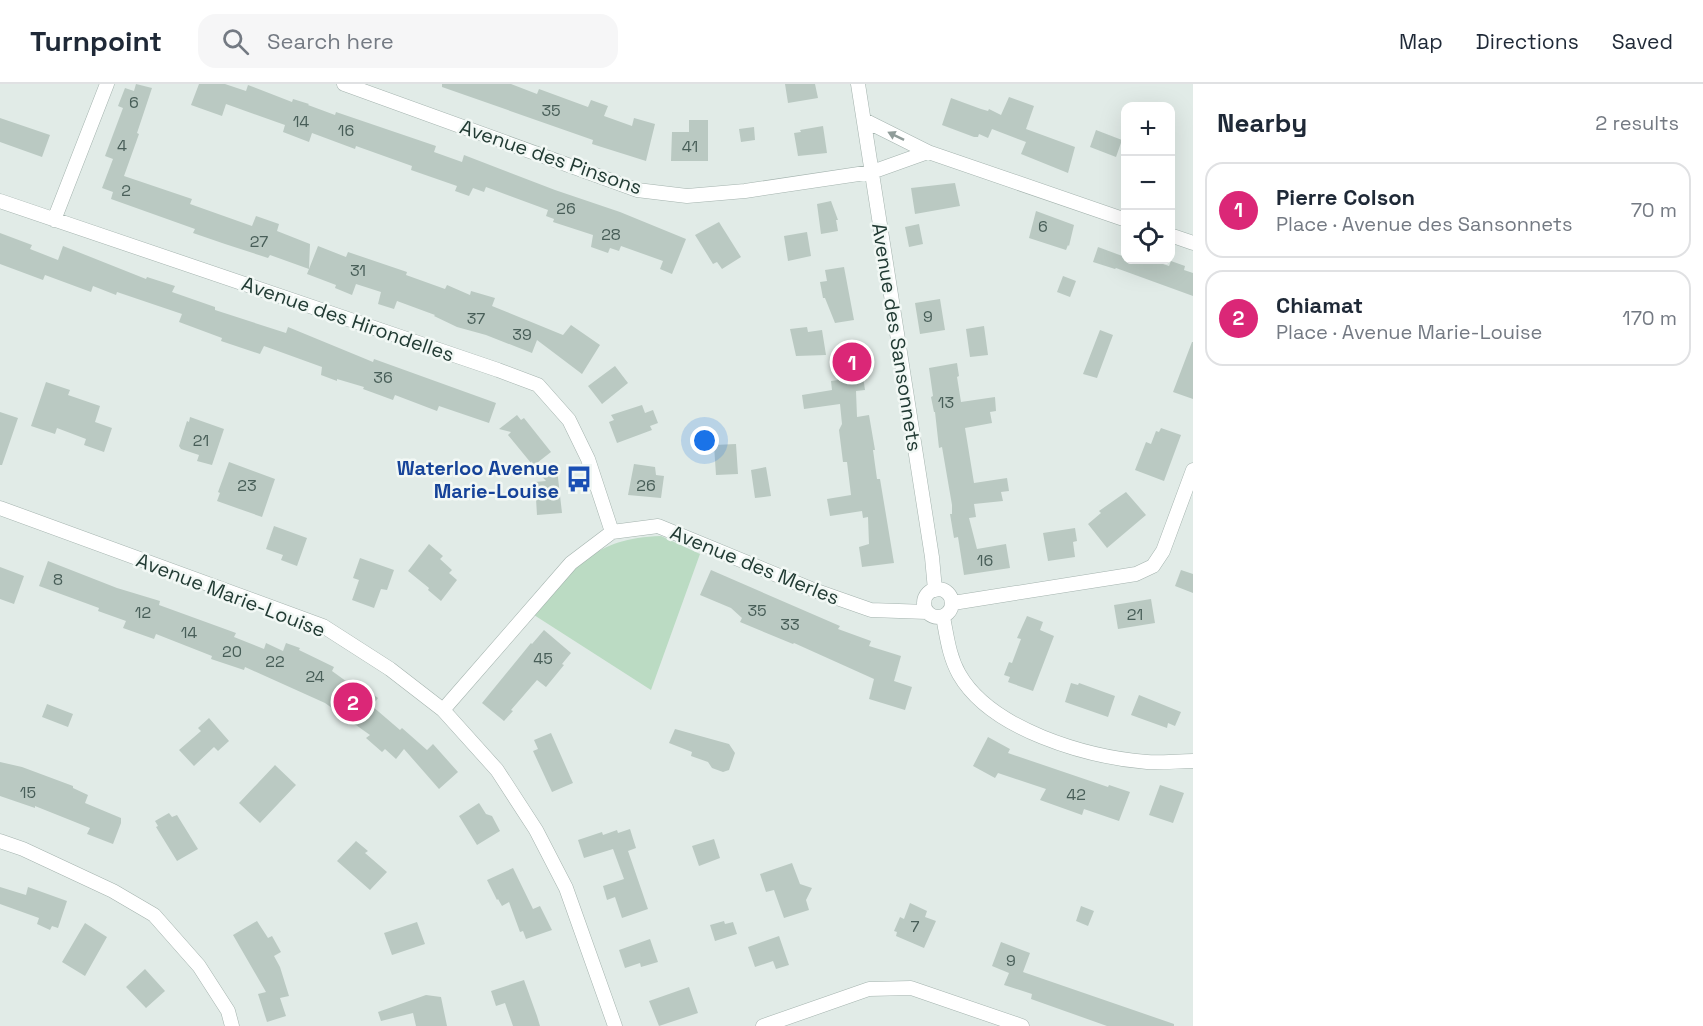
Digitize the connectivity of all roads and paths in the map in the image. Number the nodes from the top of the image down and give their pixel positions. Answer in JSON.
{"nodes":[{"id":1,"x":107,"y":84,"type":"edge"},
{"id":2,"x":344,"y":84,"type":"edge"},
{"id":3,"x":858,"y":84,"type":"edge"},
{"id":4,"x":864,"y":120,"type":"junction"},
{"id":5,"x":928,"y":152,"type":"junction"},
{"id":6,"x":872,"y":172,"type":"junction"},
{"id":7,"x":0,"y":201,"type":"edge"},
{"id":8,"x":1121,"y":219,"type":"edge"},
{"id":9,"x":54,"y":220,"type":"junction"},
{"id":10,"x":1175,"y":237,"type":"edge"},
{"id":11,"x":1193,"y":243,"type":"edge"},
{"id":12,"x":1193,"y":470,"type":"edge"},
{"id":13,"x":0,"y":508,"type":"edge"},
{"id":14,"x":1186,"y":508,"type":"edge"},
{"id":15,"x":612,"y":532,"type":"junction"},
{"id":16,"x":935,"y":590,"type":"junction"},
{"id":17,"x":953,"y":603,"type":"junction"},
{"id":18,"x":927,"y":612,"type":"junction"},
{"id":19,"x":944,"y":617,"type":"junction"},
{"id":20,"x":443,"y":710,"type":"junction"},
{"id":21,"x":1193,"y":760,"type":"edge"},
{"id":22,"x":0,"y":841,"type":"edge"},
{"id":23,"x":232,"y":1026,"type":"edge"},
{"id":24,"x":615,"y":1026,"type":"edge"},
{"id":25,"x":763,"y":1026,"type":"edge"},
{"id":26,"x":1022,"y":1026,"type":"edge"}],
"edges":[{"from":1,"to":9,"type":"street"},
{"from":2,"to":6,"type":"street","name":"Avenue des Pinsons"},
{"from":3,"to":4,"type":"street","name":"Avenue des Sansonnets"},
{"from":5,"to":4,"type":"street","one_way":true},
{"from":4,"to":6,"type":"street","name":"Avenue des Sansonnets"},
{"from":5,"to":6,"type":"street","name":"Avenue des Pinsons"},
{"from":5,"to":8,"type":"street"},
{"from":6,"to":16,"type":"street","name":"Avenue des Sansonnets"},
{"from":7,"to":9,"type":"street","name":"Avenue des Hirondelles"},
{"from":9,"to":15,"type":"street","name":"Avenue des Hirondelles"},
{"from":10,"to":11,"type":"street"},
{"from":12,"to":14,"type":"street"},
{"from":13,"to":20,"type":"street","name":"Avenue Marie-Louise"},
{"from":14,"to":17,"type":"street"},
{"from":15,"to":18,"type":"street","name":"Avenue des Merles"},
{"from":15,"to":20,"type":"street"},
{"from":16,"to":17,"type":"street"},
{"from":16,"to":18,"type":"street"},
{"from":17,"to":19,"type":"street"},
{"from":18,"to":19,"type":"street"},
{"from":19,"to":21,"type":"street"},
{"from":20,"to":24,"type":"street","name":"Avenue Marie-Louise"},
{"from":22,"to":23,"type":"street"},
{"from":25,"to":26,"type":"street"}]}
